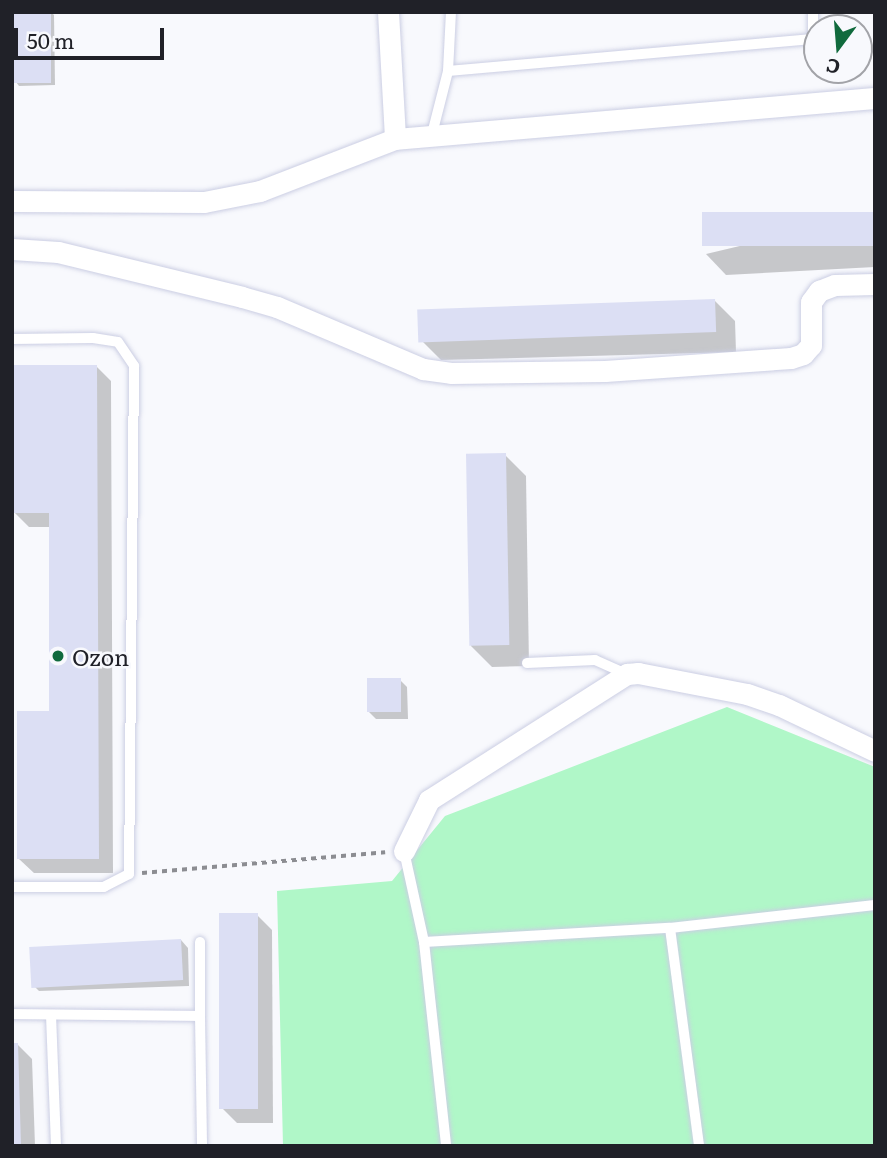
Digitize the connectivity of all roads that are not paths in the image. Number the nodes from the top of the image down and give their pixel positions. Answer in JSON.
{"nodes":[{"id":1,"x":388,"y":12,"type":"edge"},
{"id":2,"x":451,"y":12,"type":"edge"},
{"id":3,"x":813,"y":12,"type":"edge"},
{"id":4,"x":448,"y":71,"type":"junction"},
{"id":5,"x":875,"y":98,"type":"edge"},
{"id":6,"x":432,"y":134,"type":"junction"},
{"id":7,"x":395,"y":139,"type":"junction"},
{"id":8,"x":12,"y":201,"type":"edge"},
{"id":9,"x":12,"y":249,"type":"edge"},
{"id":10,"x":875,"y":284,"type":"edge"},
{"id":11,"x":12,"y":339,"type":"edge"},
{"id":12,"x":527,"y":663,"type":"dead end"},
{"id":13,"x":626,"y":674,"type":"junction"},
{"id":14,"x":875,"y":751,"type":"edge"},
{"id":15,"x":404,"y":851,"type":"joint"},
{"id":16,"x":12,"y":887,"type":"edge"},
{"id":17,"x":875,"y":905,"type":"edge"},
{"id":18,"x":670,"y":928,"type":"junction"},
{"id":19,"x":200,"y":942,"type":"dead end"},
{"id":20,"x":424,"y":942,"type":"junction"},
{"id":21,"x":12,"y":1014,"type":"edge"},
{"id":22,"x":51,"y":1015,"type":"junction"},
{"id":23,"x":200,"y":1016,"type":"junction"},
{"id":24,"x":56,"y":1146,"type":"edge"},
{"id":25,"x":202,"y":1146,"type":"edge"},
{"id":26,"x":446,"y":1146,"type":"edge"},
{"id":27,"x":699,"y":1146,"type":"edge"}],
"edges":[{"from":1,"to":7,"type":"street"},
{"from":2,"to":4,"type":"lane"},
{"from":3,"to":4,"type":"lane"},
{"from":4,"to":6,"type":"lane"},
{"from":5,"to":6,"type":"street"},
{"from":6,"to":7,"type":"street"},
{"from":7,"to":8,"type":"street"},
{"from":9,"to":10,"type":"street"},
{"from":11,"to":16,"type":"lane"},
{"from":12,"to":13,"type":"lane"},
{"from":13,"to":14,"type":"street"},
{"from":13,"to":15,"type":"street"},
{"from":15,"to":20,"type":"lane"},
{"from":17,"to":18,"type":"lane"},
{"from":18,"to":20,"type":"lane"},
{"from":18,"to":27,"type":"lane"},
{"from":19,"to":23,"type":"lane"},
{"from":20,"to":26,"type":"lane"},
{"from":21,"to":22,"type":"lane"},
{"from":22,"to":23,"type":"lane"},
{"from":22,"to":24,"type":"lane"},
{"from":23,"to":25,"type":"lane"}]}
